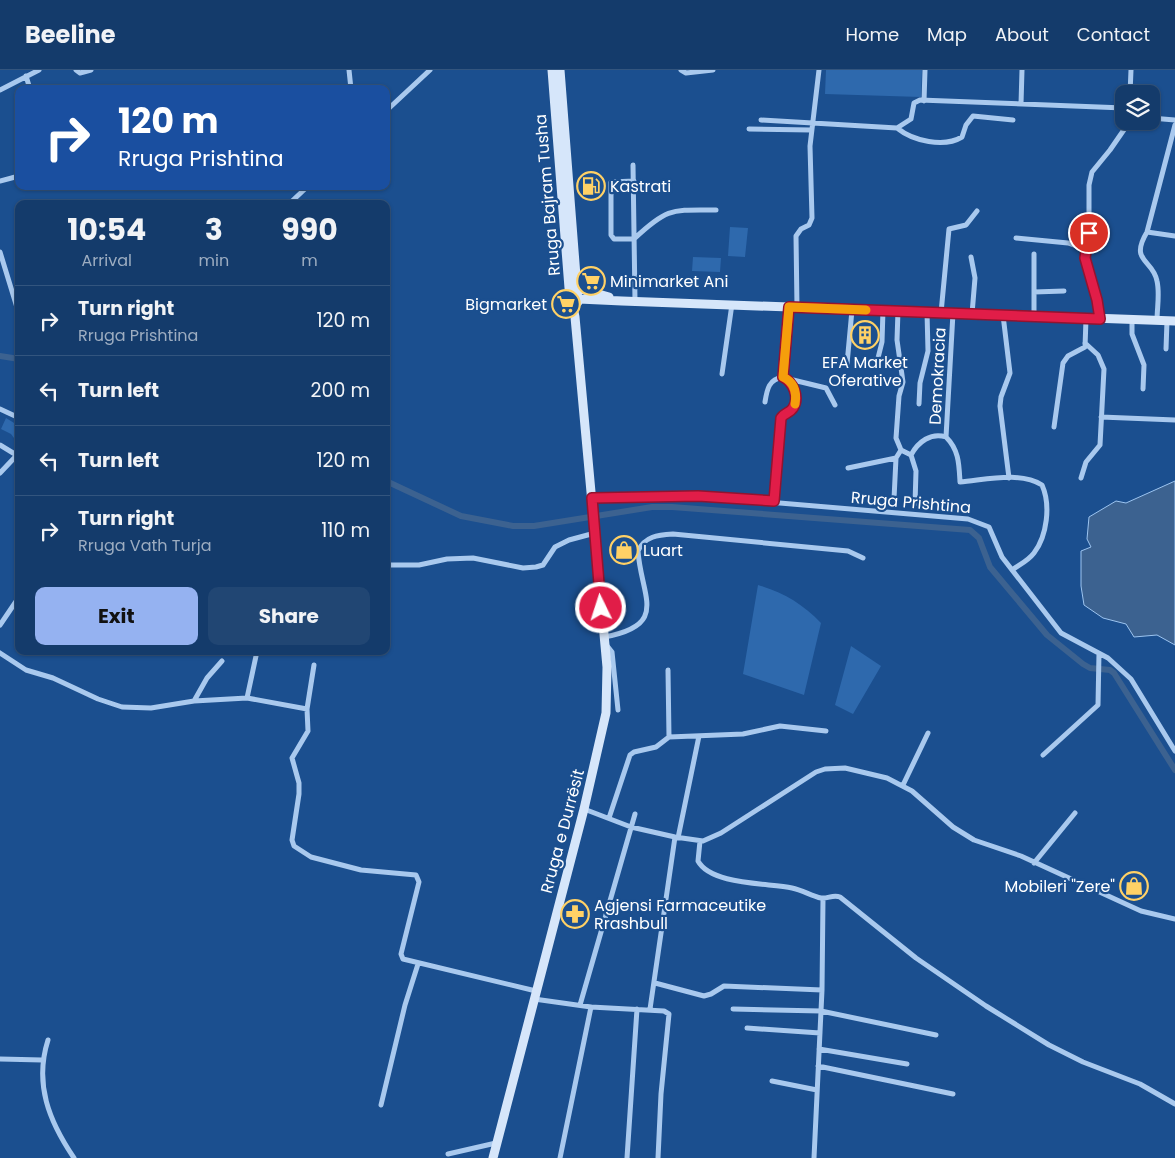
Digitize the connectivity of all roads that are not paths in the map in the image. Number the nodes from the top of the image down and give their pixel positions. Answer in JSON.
{"nodes":[{"id":1,"x":39,"y":70,"type":"edge"},
{"id":2,"x":76,"y":70,"type":"edge"},
{"id":3,"x":91,"y":70,"type":"edge"},
{"id":4,"x":349,"y":70,"type":"edge"},
{"id":5,"x":430,"y":70,"type":"edge"},
{"id":6,"x":552,"y":70,"type":"edge"},
{"id":7,"x":560,"y":70,"type":"edge"},
{"id":8,"x":681,"y":70,"type":"edge"},
{"id":9,"x":713,"y":70,"type":"edge"},
{"id":10,"x":819,"y":70,"type":"edge"},
{"id":11,"x":925,"y":70,"type":"edge"},
{"id":12,"x":1022,"y":70,"type":"edge"},
{"id":13,"x":1131,"y":70,"type":"edge"},
{"id":14,"x":26,"y":76,"type":"junction"},
{"id":15,"x":29,"y":85,"type":"edge"},
{"id":16,"x":351,"y":85,"type":"edge"},
{"id":17,"x":1130,"y":85,"type":"edge"},
{"id":18,"x":0,"y":90,"type":"edge"},
{"id":19,"x":924,"y":101,"type":"junction"},
{"id":20,"x":1021,"y":104,"type":"junction"},
{"id":21,"x":390,"y":107,"type":"edge"},
{"id":22,"x":1115,"y":108,"type":"edge"},
{"id":23,"x":1160,"y":119,"type":"edge"},
{"id":24,"x":760,"y":120,"type":"dead end"},
{"id":25,"x":1013,"y":120,"type":"dead end"},
{"id":26,"x":1175,"y":120,"type":"edge"},
{"id":27,"x":1175,"y":125,"type":"edge"},
{"id":28,"x":811,"y":128,"type":"junction"},
{"id":29,"x":897,"y":128,"type":"junction"},
{"id":30,"x":749,"y":129,"type":"dead end"},
{"id":31,"x":1124,"y":130,"type":"edge"},
{"id":32,"x":633,"y":165,"type":"dead end"},
{"id":33,"x":15,"y":177,"type":"edge"},
{"id":34,"x":0,"y":181,"type":"edge"},
{"id":35,"x":634,"y":181,"type":"junction"},
{"id":36,"x":304,"y":190,"type":"edge"},
{"id":37,"x":293,"y":200,"type":"edge"},
{"id":38,"x":716,"y":210,"type":"dead end"},
{"id":39,"x":977,"y":211,"type":"dead end"},
{"id":40,"x":1147,"y":232,"type":"junction"},
{"id":41,"x":1175,"y":236,"type":"edge"},
{"id":42,"x":1016,"y":238,"type":"dead end"},
{"id":43,"x":634,"y":239,"type":"junction"},
{"id":44,"x":1085,"y":249,"type":"junction"},
{"id":45,"x":0,"y":252,"type":"edge"},
{"id":46,"x":1034,"y":254,"type":"dead end"},
{"id":47,"x":971,"y":257,"type":"dead end"},
{"id":48,"x":572,"y":290,"type":"junction"},
{"id":49,"x":1064,"y":291,"type":"dead end"},
{"id":50,"x":1034,"y":292,"type":"junction"},
{"id":51,"x":579,"y":299,"type":"junction"},
{"id":52,"x":15,"y":301,"type":"edge"},
{"id":53,"x":622,"y":301,"type":"junction"},
{"id":54,"x":635,"y":301,"type":"junction"},
{"id":55,"x":732,"y":304,"type":"junction"},
{"id":56,"x":793,"y":307,"type":"junction"},
{"id":57,"x":852,"y":310,"type":"junction"},
{"id":58,"x":883,"y":310,"type":"junction"},
{"id":59,"x":898,"y":311,"type":"junction"},
{"id":60,"x":927,"y":312,"type":"junction"},
{"id":61,"x":941,"y":313,"type":"junction"},
{"id":62,"x":953,"y":313,"type":"junction"},
{"id":63,"x":972,"y":314,"type":"junction"},
{"id":64,"x":1003,"y":315,"type":"junction"},
{"id":65,"x":575,"y":317,"type":"junction"},
{"id":66,"x":1034,"y":317,"type":"junction"},
{"id":67,"x":1086,"y":319,"type":"junction"},
{"id":68,"x":1100,"y":319,"type":"junction"},
{"id":69,"x":1132,"y":320,"type":"junction"},
{"id":70,"x":1166,"y":321,"type":"edge"},
{"id":71,"x":1085,"y":342,"type":"junction"},
{"id":72,"x":1166,"y":349,"type":"dead end"},
{"id":73,"x":877,"y":362,"type":"dead end"},
{"id":74,"x":847,"y":364,"type":"dead end"},
{"id":75,"x":722,"y":374,"type":"dead end"},
{"id":76,"x":785,"y":378,"type":"junction"},
{"id":77,"x":1143,"y":389,"type":"dead end"},
{"id":78,"x":765,"y":402,"type":"dead end"},
{"id":79,"x":834,"y":404,"type":"dead end"},
{"id":80,"x":919,"y":404,"type":"dead end"},
{"id":81,"x":0,"y":409,"type":"edge"},
{"id":82,"x":15,"y":416,"type":"dead end"},
{"id":83,"x":1101,"y":417,"type":"junction"},
{"id":84,"x":1175,"y":420,"type":"edge"},
{"id":85,"x":1054,"y":428,"type":"dead end"},
{"id":86,"x":946,"y":436,"type":"junction"},
{"id":87,"x":0,"y":445,"type":"edge"},
{"id":88,"x":901,"y":450,"type":"junction"},
{"id":89,"x":15,"y":453,"type":"edge"},
{"id":90,"x":911,"y":455,"type":"junction"},
{"id":91,"x":15,"y":458,"type":"edge"},
{"id":92,"x":896,"y":458,"type":"junction"},
{"id":93,"x":848,"y":468,"type":"dead end"},
{"id":94,"x":0,"y":474,"type":"edge"},
{"id":95,"x":1009,"y":478,"type":"junction"},
{"id":96,"x":1081,"y":478,"type":"dead end"},
{"id":97,"x":894,"y":499,"type":"dead end"},
{"id":98,"x":592,"y":501,"type":"junction"},
{"id":99,"x":774,"y":501,"type":"junction"},
{"id":100,"x":915,"y":504,"type":"dead end"},
{"id":101,"x":595,"y":531,"type":"junction"},
{"id":102,"x":862,"y":558,"type":"dead end"},
{"id":103,"x":390,"y":564,"type":"edge"},
{"id":104,"x":1012,"y":570,"type":"junction"},
{"id":105,"x":15,"y":604,"type":"edge"},
{"id":106,"x":0,"y":625,"type":"edge"},
{"id":107,"x":604,"y":640,"type":"junction"},
{"id":108,"x":0,"y":653,"type":"edge"},
{"id":109,"x":1099,"y":653,"type":"junction"},
{"id":110,"x":256,"y":656,"type":"dead end"},
{"id":111,"x":222,"y":661,"type":"dead end"},
{"id":112,"x":314,"y":665,"type":"dead end"},
{"id":113,"x":668,"y":670,"type":"dead end"},
{"id":114,"x":247,"y":698,"type":"junction"},
{"id":115,"x":194,"y":701,"type":"junction"},
{"id":116,"x":307,"y":709,"type":"junction"},
{"id":117,"x":618,"y":710,"type":"dead end"},
{"id":118,"x":826,"y":731,"type":"dead end"},
{"id":119,"x":928,"y":733,"type":"dead end"},
{"id":120,"x":699,"y":736,"type":"junction"},
{"id":121,"x":669,"y":738,"type":"junction"},
{"id":122,"x":1175,"y":751,"type":"edge"},
{"id":123,"x":1042,"y":756,"type":"dead end"},
{"id":124,"x":903,"y":786,"type":"junction"},
{"id":125,"x":584,"y":809,"type":"junction"},
{"id":126,"x":1075,"y":813,"type":"dead end"},
{"id":127,"x":635,"y":814,"type":"dead end"},
{"id":128,"x":608,"y":818,"type":"junction"},
{"id":129,"x":631,"y":827,"type":"junction"},
{"id":130,"x":676,"y":838,"type":"junction"},
{"id":131,"x":700,"y":841,"type":"junction"},
{"id":132,"x":1034,"y":863,"type":"junction"},
{"id":133,"x":823,"y":899,"type":"junction"},
{"id":134,"x":1175,"y":919,"type":"edge"},
{"id":135,"x":418,"y":964,"type":"junction"},
{"id":136,"x":655,"y":983,"type":"junction"},
{"id":137,"x":822,"y":990,"type":"junction"},
{"id":138,"x":535,"y":995,"type":"junction"},
{"id":139,"x":580,"y":1005,"type":"junction"},
{"id":140,"x":591,"y":1007,"type":"junction"},
{"id":141,"x":637,"y":1009,"type":"junction"},
{"id":142,"x":650,"y":1009,"type":"junction"},
{"id":143,"x":733,"y":1009,"type":"dead end"},
{"id":144,"x":821,"y":1011,"type":"junction"},
{"id":145,"x":747,"y":1028,"type":"dead end"},
{"id":146,"x":820,"y":1033,"type":"junction"},
{"id":147,"x":936,"y":1035,"type":"dead end"},
{"id":148,"x":48,"y":1040,"type":"dead end"},
{"id":149,"x":820,"y":1049,"type":"junction"},
{"id":150,"x":0,"y":1058,"type":"edge"},
{"id":151,"x":42,"y":1060,"type":"junction"},
{"id":152,"x":907,"y":1064,"type":"dead end"},
{"id":153,"x":818,"y":1066,"type":"junction"},
{"id":154,"x":772,"y":1081,"type":"dead end"},
{"id":155,"x":817,"y":1090,"type":"junction"},
{"id":156,"x":952,"y":1094,"type":"dead end"},
{"id":157,"x":381,"y":1104,"type":"dead end"},
{"id":158,"x":1175,"y":1104,"type":"edge"},
{"id":159,"x":496,"y":1143,"type":"junction"},
{"id":160,"x":448,"y":1154,"type":"dead end"},
{"id":161,"x":74,"y":1158,"type":"edge"},
{"id":162,"x":493,"y":1158,"type":"edge"},
{"id":163,"x":560,"y":1158,"type":"edge"},
{"id":164,"x":627,"y":1158,"type":"edge"},
{"id":165,"x":658,"y":1158,"type":"edge"},
{"id":166,"x":814,"y":1158,"type":"edge"}],
"edges":[{"from":1,"to":14,"type":"street"},
{"from":2,"to":3,"type":"street"},
{"from":4,"to":16,"type":"street"},
{"from":5,"to":21,"type":"street"},
{"from":6,"to":48,"type":"main road","name":"Rruga Bajram Tusha"},
{"from":7,"to":48,"type":"main road","name":"Rruga Bajram Tusha"},
{"from":8,"to":9,"type":"street"},
{"from":10,"to":28,"type":"street"},
{"from":11,"to":19,"type":"street"},
{"from":12,"to":20,"type":"street"},
{"from":13,"to":17,"type":"street"},
{"from":14,"to":15,"type":"street"},
{"from":14,"to":18,"type":"street"},
{"from":19,"to":20,"type":"street"},
{"from":19,"to":29,"type":"street"},
{"from":20,"to":22,"type":"street"},
{"from":23,"to":26,"type":"street"},
{"from":24,"to":28,"type":"street"},
{"from":25,"to":29,"type":"street"},
{"from":27,"to":40,"type":"street"},
{"from":28,"to":29,"type":"street"},
{"from":28,"to":30,"type":"street"},
{"from":28,"to":56,"type":"street"},
{"from":31,"to":44,"type":"street"},
{"from":32,"to":35,"type":"street"},
{"from":33,"to":34,"type":"street"},
{"from":35,"to":43,"type":"street"},
{"from":35,"to":43,"type":"street"},
{"from":36,"to":37,"type":"street"},
{"from":38,"to":43,"type":"street"},
{"from":39,"to":61,"type":"street"},
{"from":40,"to":41,"type":"street"},
{"from":40,"to":70,"type":"street"},
{"from":42,"to":44,"type":"street"},
{"from":43,"to":54,"type":"street"},
{"from":44,"to":68,"type":"street"},
{"from":45,"to":52,"type":"street"},
{"from":46,"to":50,"type":"street"},
{"from":47,"to":63,"type":"street"},
{"from":48,"to":51,"type":"main road","name":"Rruga Bajram Tusha"},
{"from":48,"to":53,"type":"main road"},
{"from":48,"to":65,"type":"main road","name":"Rruga Bajram Tusha"},
{"from":49,"to":50,"type":"street"},
{"from":50,"to":66,"type":"street"},
{"from":51,"to":53,"type":"main road"},
{"from":51,"to":65,"type":"main road","name":"Rruga Bajram Tusha"},
{"from":53,"to":54,"type":"main road"},
{"from":54,"to":55,"type":"main road"},
{"from":55,"to":56,"type":"main road"},
{"from":55,"to":75,"type":"street"},
{"from":56,"to":57,"type":"main road"},
{"from":56,"to":76,"type":"street"},
{"from":57,"to":58,"type":"main road"},
{"from":57,"to":74,"type":"street"},
{"from":58,"to":59,"type":"main road"},
{"from":58,"to":73,"type":"street"},
{"from":59,"to":60,"type":"main road"},
{"from":59,"to":88,"type":"street"},
{"from":60,"to":61,"type":"main road"},
{"from":60,"to":80,"type":"street"},
{"from":61,"to":62,"type":"main road"},
{"from":62,"to":63,"type":"main road"},
{"from":62,"to":86,"type":"street","name":"Demokracia"},
{"from":63,"to":64,"type":"main road"},
{"from":64,"to":66,"type":"main road"},
{"from":64,"to":95,"type":"street"},
{"from":65,"to":98,"type":"main road","name":"Rruga Bajram Tusha"},
{"from":66,"to":67,"type":"main road"},
{"from":67,"to":68,"type":"main road"},
{"from":67,"to":71,"type":"street"},
{"from":68,"to":69,"type":"main road"},
{"from":69,"to":70,"type":"main road"},
{"from":69,"to":77,"type":"street"},
{"from":70,"to":72,"type":"street"},
{"from":71,"to":83,"type":"street"},
{"from":71,"to":85,"type":"street"},
{"from":76,"to":78,"type":"street"},
{"from":76,"to":79,"type":"street"},
{"from":76,"to":99,"type":"street"},
{"from":81,"to":82,"type":"street"},
{"from":83,"to":84,"type":"street"},
{"from":83,"to":96,"type":"street"},
{"from":86,"to":90,"type":"street","name":"Demokracia"},
{"from":86,"to":95,"type":"street"},
{"from":87,"to":89,"type":"street"},
{"from":88,"to":90,"type":"street"},
{"from":88,"to":92,"type":"street"},
{"from":90,"to":100,"type":"street"},
{"from":91,"to":94,"type":"street"},
{"from":92,"to":93,"type":"street"},
{"from":92,"to":97,"type":"street"},
{"from":95,"to":104,"type":"street"},
{"from":98,"to":99,"type":"street","name":"Rruga Prishtina"},
{"from":98,"to":101,"type":"main road","name":"Rruga e Durrësit"},
{"from":99,"to":104,"type":"street","name":"Rruga Prishtina"},
{"from":101,"to":103,"type":"street"},
{"from":101,"to":107,"type":"main road","name":"Rruga e Durrësit"},
{"from":102,"to":107,"type":"street"},
{"from":104,"to":109,"type":"street","name":"Rruga Prishtina"},
{"from":105,"to":106,"type":"street"},
{"from":107,"to":117,"type":"street"},
{"from":107,"to":125,"type":"main road","name":"Rruga e Durrësit"},
{"from":108,"to":115,"type":"street"},
{"from":109,"to":122,"type":"street","name":"Rruga Prishtina"},
{"from":109,"to":123,"type":"street"},
{"from":110,"to":114,"type":"street"},
{"from":111,"to":115,"type":"street"},
{"from":112,"to":116,"type":"street"},
{"from":113,"to":121,"type":"street"},
{"from":114,"to":115,"type":"street"},
{"from":114,"to":116,"type":"street"},
{"from":116,"to":135,"type":"street"},
{"from":118,"to":120,"type":"street"},
{"from":119,"to":124,"type":"street"},
{"from":120,"to":121,"type":"street"},
{"from":120,"to":130,"type":"street"},
{"from":121,"to":128,"type":"street"},
{"from":124,"to":131,"type":"street"},
{"from":124,"to":132,"type":"street"},
{"from":125,"to":128,"type":"street"},
{"from":125,"to":138,"type":"main road","name":"Rruga e Durrësit"},
{"from":126,"to":132,"type":"street"},
{"from":127,"to":129,"type":"street"},
{"from":128,"to":129,"type":"street"},
{"from":129,"to":130,"type":"street"},
{"from":129,"to":139,"type":"street"},
{"from":130,"to":131,"type":"street"},
{"from":130,"to":136,"type":"street"},
{"from":131,"to":133,"type":"street"},
{"from":132,"to":134,"type":"street"},
{"from":133,"to":137,"type":"street"},
{"from":133,"to":158,"type":"street"},
{"from":135,"to":138,"type":"street"},
{"from":135,"to":157,"type":"street"},
{"from":136,"to":137,"type":"street"},
{"from":136,"to":142,"type":"street"},
{"from":137,"to":144,"type":"street"},
{"from":138,"to":139,"type":"street"},
{"from":138,"to":159,"type":"main road","name":"Rruga e Durrësit"},
{"from":139,"to":140,"type":"street"},
{"from":140,"to":141,"type":"street"},
{"from":140,"to":163,"type":"street"},
{"from":141,"to":142,"type":"street"},
{"from":141,"to":164,"type":"street"},
{"from":142,"to":165,"type":"street"},
{"from":143,"to":144,"type":"street"},
{"from":144,"to":146,"type":"street"},
{"from":144,"to":147,"type":"street"},
{"from":145,"to":146,"type":"street"},
{"from":146,"to":149,"type":"street"},
{"from":148,"to":151,"type":"street"},
{"from":149,"to":152,"type":"street"},
{"from":149,"to":153,"type":"street"},
{"from":150,"to":151,"type":"street"},
{"from":151,"to":161,"type":"street"},
{"from":153,"to":155,"type":"street"},
{"from":153,"to":156,"type":"street"},
{"from":154,"to":155,"type":"street"},
{"from":155,"to":166,"type":"street"},
{"from":159,"to":160,"type":"street"},
{"from":159,"to":162,"type":"main road","name":"Rruga e Durrësit"}]}
